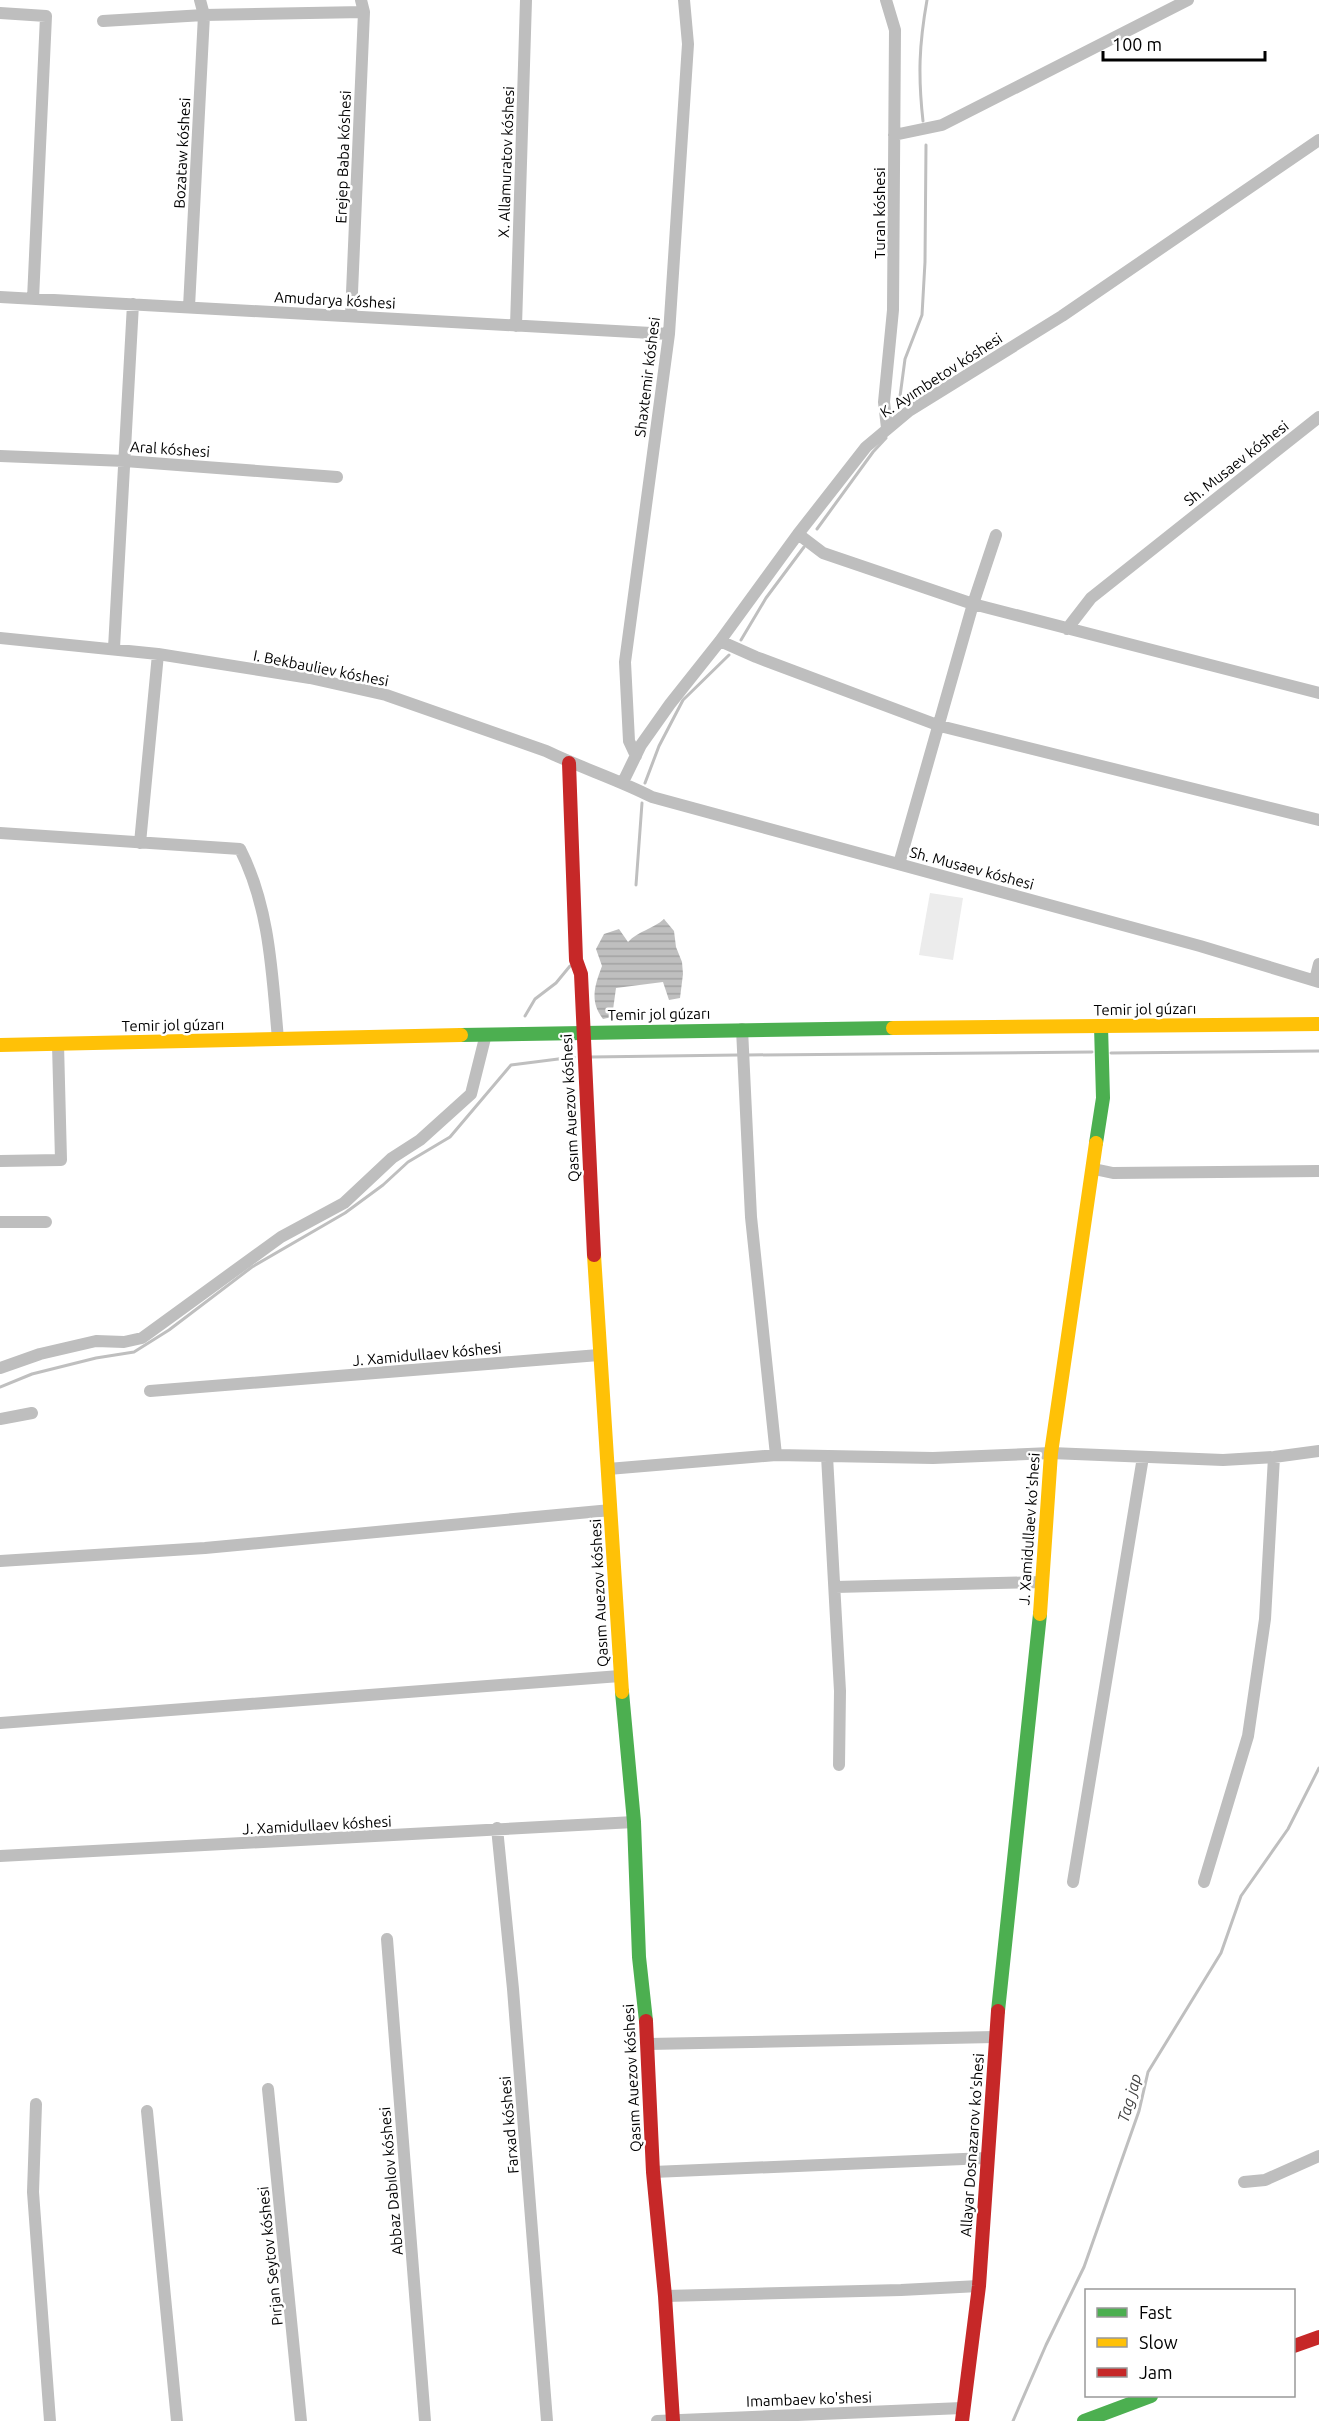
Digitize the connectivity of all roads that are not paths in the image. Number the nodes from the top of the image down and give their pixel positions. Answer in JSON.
{"nodes":[{"id":1,"x":200,"y":0,"type":"edge"},
{"id":2,"x":526,"y":0,"type":"edge"},
{"id":3,"x":684,"y":0,"type":"edge"},
{"id":4,"x":886,"y":0,"type":"edge"},
{"id":5,"x":1188,"y":0,"type":"edge"},
{"id":6,"x":362,"y":6,"type":"edge"},
{"id":7,"x":0,"y":13,"type":"edge"},
{"id":8,"x":204,"y":15,"type":"junction"},
{"id":9,"x":103,"y":21,"type":"dead end"},
{"id":10,"x":894,"y":135,"type":"junction"},
{"id":11,"x":1319,"y":140,"type":"edge"},
{"id":12,"x":0,"y":297,"type":"edge"},
{"id":13,"x":33,"y":299,"type":"junction"},
{"id":14,"x":133,"y":304,"type":"junction"},
{"id":15,"x":189,"y":307,"type":"junction"},
{"id":16,"x":351,"y":316,"type":"junction"},
{"id":17,"x":516,"y":326,"type":"junction"},
{"id":18,"x":669,"y":334,"type":"junction"},
{"id":19,"x":1319,"y":417,"type":"edge"},
{"id":20,"x":886,"y":428,"type":"junction"},
{"id":21,"x":0,"y":456,"type":"edge"},
{"id":22,"x":125,"y":461,"type":"junction"},
{"id":23,"x":338,"y":477,"type":"dead end"},
{"id":24,"x":798,"y":534,"type":"junction"},
{"id":25,"x":996,"y":535,"type":"dead end"},
{"id":26,"x":973,"y":604,"type":"junction"},
{"id":27,"x":1067,"y":629,"type":"junction"},
{"id":28,"x":0,"y":638,"type":"edge"},
{"id":29,"x":720,"y":641,"type":"junction"},
{"id":30,"x":114,"y":648,"type":"junction"},
{"id":31,"x":158,"y":654,"type":"junction"},
{"id":32,"x":1319,"y":693,"type":"edge"},
{"id":33,"x":940,"y":726,"type":"junction"},
{"id":34,"x":636,"y":756,"type":"junction"},
{"id":35,"x":569,"y":763,"type":"junction"},
{"id":36,"x":623,"y":782,"type":"junction"},
{"id":37,"x":1319,"y":820,"type":"edge"},
{"id":38,"x":0,"y":833,"type":"edge"},
{"id":39,"x":140,"y":843,"type":"junction"},
{"id":40,"x":899,"y":864,"type":"junction"},
{"id":41,"x":1319,"y":964,"type":"edge"},
{"id":42,"x":1317,"y":981,"type":"edge"},
{"id":43,"x":1319,"y":1024,"type":"edge"},
{"id":44,"x":1101,"y":1026,"type":"junction"},
{"id":45,"x":742,"y":1029,"type":"junction"},
{"id":46,"x":582,"y":1032,"type":"junction"},
{"id":47,"x":486,"y":1034,"type":"junction"},
{"id":48,"x":278,"y":1039,"type":"junction"},
{"id":49,"x":58,"y":1044,"type":"junction"},
{"id":50,"x":0,"y":1045,"type":"edge"},
{"id":51,"x":0,"y":1161,"type":"edge"},
{"id":52,"x":1094,"y":1169,"type":"junction"},
{"id":53,"x":1319,"y":1171,"type":"edge"},
{"id":54,"x":0,"y":1222,"type":"edge"},
{"id":55,"x":46,"y":1222,"type":"dead end"},
{"id":56,"x":600,"y":1355,"type":"junction"},
{"id":57,"x":0,"y":1368,"type":"edge"},
{"id":58,"x":150,"y":1391,"type":"dead end"},
{"id":59,"x":32,"y":1413,"type":"dead end"},
{"id":60,"x":0,"y":1419,"type":"edge"},
{"id":61,"x":1319,"y":1451,"type":"edge"},
{"id":62,"x":1051,"y":1453,"type":"junction"},
{"id":63,"x":776,"y":1455,"type":"junction"},
{"id":64,"x":827,"y":1456,"type":"junction"},
{"id":65,"x":1143,"y":1457,"type":"junction"},
{"id":66,"x":1274,"y":1457,"type":"junction"},
{"id":67,"x":608,"y":1469,"type":"junction"},
{"id":68,"x":611,"y":1510,"type":"junction"},
{"id":69,"x":0,"y":1561,"type":"edge"},
{"id":70,"x":1043,"y":1582,"type":"junction"},
{"id":71,"x":835,"y":1587,"type":"junction"},
{"id":72,"x":620,"y":1676,"type":"junction"},
{"id":73,"x":0,"y":1723,"type":"edge"},
{"id":74,"x":839,"y":1765,"type":"dead end"},
{"id":75,"x":634,"y":1822,"type":"junction"},
{"id":76,"x":496,"y":1828,"type":"junction"},
{"id":77,"x":0,"y":1856,"type":"edge"},
{"id":78,"x":1073,"y":1882,"type":"dead end"},
{"id":79,"x":1204,"y":1882,"type":"dead end"},
{"id":80,"x":387,"y":1939,"type":"dead end"},
{"id":81,"x":995,"y":2037,"type":"junction"},
{"id":82,"x":648,"y":2043,"type":"junction"},
{"id":83,"x":268,"y":2089,"type":"dead end"},
{"id":84,"x":36,"y":2104,"type":"dead end"},
{"id":85,"x":147,"y":2110,"type":"dead end"},
{"id":86,"x":1319,"y":2156,"type":"edge"},
{"id":87,"x":987,"y":2158,"type":"junction"},
{"id":88,"x":654,"y":2172,"type":"junction"},
{"id":89,"x":1244,"y":2182,"type":"dead end"},
{"id":90,"x":980,"y":2286,"type":"junction"},
{"id":91,"x":665,"y":2296,"type":"junction"},
{"id":92,"x":1319,"y":2337,"type":"edge"},
{"id":93,"x":1295,"y":2345,"type":"edge"},
{"id":94,"x":1148,"y":2397,"type":"edge"},
{"id":95,"x":962,"y":2415,"type":"edge"},
{"id":96,"x":673,"y":2420,"type":"edge"},
{"id":97,"x":50,"y":2421,"type":"edge"},
{"id":98,"x":177,"y":2421,"type":"edge"},
{"id":99,"x":301,"y":2421,"type":"edge"},
{"id":100,"x":425,"y":2421,"type":"edge"},
{"id":101,"x":548,"y":2421,"type":"edge"},
{"id":102,"x":657,"y":2421,"type":"edge"},
{"id":103,"x":1084,"y":2421,"type":"edge"}],
"edges":[{"from":1,"to":8,"type":"street","name":"Bozataw kóshesi"},
{"from":2,"to":17,"type":"street","name":"X. Allamuratov kóshesi"},
{"from":3,"to":18,"type":"street","name":"Shaxtemir kóshesi"},
{"from":4,"to":10,"type":"street","name":"Turan kóshesi"},
{"from":5,"to":10,"type":"street"},
{"from":6,"to":8,"type":"street"},
{"from":6,"to":16,"type":"street","name":"Erejep Baba kóshesi"},
{"from":7,"to":13,"type":"street"},
{"from":8,"to":9,"type":"street"},
{"from":8,"to":15,"type":"street","name":"Bozataw kóshesi"},
{"from":10,"to":20,"type":"street","name":"Turan kóshesi"},
{"from":11,"to":20,"type":"street","name":"K. Ayımbetov kóshesi"},
{"from":12,"to":13,"type":"street","name":"Amudarya kóshesi"},
{"from":13,"to":14,"type":"street","name":"Amudarya kóshesi"},
{"from":14,"to":15,"type":"street","name":"Amudarya kóshesi"},
{"from":14,"to":22,"type":"street"},
{"from":15,"to":16,"type":"street","name":"Amudarya kóshesi"},
{"from":16,"to":17,"type":"street","name":"Amudarya kóshesi"},
{"from":17,"to":18,"type":"street","name":"Amudarya kóshesi"},
{"from":18,"to":34,"type":"street","name":"Shaxtemir kóshesi"},
{"from":19,"to":27,"type":"street","name":"Sh. Musaev kóshesi"},
{"from":20,"to":24,"type":"street","name":"K. Ayımbetov kóshesi"},
{"from":21,"to":22,"type":"street","name":"Aral kóshesi"},
{"from":22,"to":23,"type":"street","name":"Aral kóshesi"},
{"from":22,"to":30,"type":"street"},
{"from":24,"to":26,"type":"street"},
{"from":24,"to":29,"type":"street","name":"K. Ayımbetov kóshesi"},
{"from":25,"to":26,"type":"street"},
{"from":26,"to":27,"type":"street"},
{"from":26,"to":33,"type":"street"},
{"from":27,"to":32,"type":"street"},
{"from":28,"to":30,"type":"street","name":"I. Bekbauliev kóshesi"},
{"from":29,"to":33,"type":"street"},
{"from":29,"to":34,"type":"street","name":"K. Ayımbetov kóshesi"},
{"from":30,"to":31,"type":"street","name":"I. Bekbauliev kóshesi"},
{"from":31,"to":35,"type":"street","name":"I. Bekbauliev kóshesi"},
{"from":31,"to":39,"type":"street"},
{"from":33,"to":37,"type":"street"},
{"from":33,"to":40,"type":"street"},
{"from":34,"to":36,"type":"street","name":"K. Ayımbetov kóshesi"},
{"from":35,"to":36,"type":"street","name":"I. Bekbauliev kóshesi"},
{"from":35,"to":46,"type":"street","name":"Qasım Auezov kóshesi"},
{"from":36,"to":40,"type":"street","name":"Sh. Musaev kóshesi"},
{"from":38,"to":39,"type":"street"},
{"from":39,"to":48,"type":"street"},
{"from":40,"to":42,"type":"street","name":"Sh. Musaev kóshesi"},
{"from":41,"to":42,"type":"street","name":"Sh. Musaev kóshesi"},
{"from":43,"to":44,"type":"street","name":"Temir jol gúzarı"},
{"from":44,"to":45,"type":"street","name":"Temir jol gúzarı"},
{"from":44,"to":52,"type":"street","name":"J. Xamidullaev ko'shesi"},
{"from":45,"to":46,"type":"street","name":"Temir jol gúzarı"},
{"from":45,"to":63,"type":"street"},
{"from":46,"to":47,"type":"street","name":"Temir jol gúzarı"},
{"from":46,"to":56,"type":"street","name":"Qasım Auezov kóshesi"},
{"from":47,"to":48,"type":"street","name":"Temir jol gúzarı"},
{"from":47,"to":57,"type":"street"},
{"from":48,"to":49,"type":"street","name":"Temir jol gúzarı"},
{"from":49,"to":50,"type":"street","name":"Temir jol gúzarı"},
{"from":49,"to":51,"type":"street"},
{"from":52,"to":53,"type":"street"},
{"from":52,"to":62,"type":"street","name":"J. Xamidullaev ko'shesi"},
{"from":54,"to":55,"type":"street"},
{"from":56,"to":58,"type":"street","name":"J. Xamidullaev kóshesi"},
{"from":56,"to":67,"type":"street","name":"Qasım Auezov kóshesi"},
{"from":59,"to":60,"type":"street"},
{"from":61,"to":66,"type":"street"},
{"from":62,"to":64,"type":"street"},
{"from":62,"to":65,"type":"street"},
{"from":62,"to":70,"type":"street","name":"J. Xamidullaev ko'shesi"},
{"from":63,"to":64,"type":"street"},
{"from":63,"to":67,"type":"street"},
{"from":64,"to":71,"type":"street"},
{"from":65,"to":66,"type":"street"},
{"from":65,"to":78,"type":"street"},
{"from":66,"to":79,"type":"street"},
{"from":67,"to":68,"type":"street","name":"Qasım Auezov kóshesi"},
{"from":68,"to":69,"type":"street"},
{"from":68,"to":72,"type":"street","name":"Qasım Auezov kóshesi"},
{"from":70,"to":71,"type":"street"},
{"from":70,"to":81,"type":"street","name":"J. Xamidullaev ko'shesi"},
{"from":71,"to":74,"type":"street"},
{"from":72,"to":73,"type":"street"},
{"from":72,"to":75,"type":"street","name":"Qasım Auezov kóshesi"},
{"from":75,"to":76,"type":"street","name":"J. Xamidullaev kóshesi"},
{"from":75,"to":82,"type":"street","name":"Qasım Auezov kóshesi"},
{"from":76,"to":77,"type":"street","name":"J. Xamidullaev kóshesi"},
{"from":76,"to":101,"type":"street","name":"Farxad kóshesi"},
{"from":80,"to":100,"type":"street","name":"Abbaz Dabılov kóshesi"},
{"from":81,"to":82,"type":"street","name":"Allayar Dosnazarov ko'shesi"},
{"from":81,"to":87,"type":"street","name":"Allayar Dosnazarov ko'shesi"},
{"from":82,"to":88,"type":"street","name":"Qasım Auezov kóshesi"},
{"from":83,"to":99,"type":"street","name":"Pırjan Seytov kóshesi"},
{"from":84,"to":97,"type":"street"},
{"from":85,"to":98,"type":"street"},
{"from":86,"to":89,"type":"street"},
{"from":87,"to":88,"type":"street"},
{"from":87,"to":90,"type":"street","name":"Allayar Dosnazarov ko'shesi"},
{"from":88,"to":91,"type":"street","name":"Qasım Auezov kóshesi"},
{"from":90,"to":91,"type":"street"},
{"from":90,"to":95,"type":"street","name":"Allayar Dosnazarov ko'shesi"},
{"from":91,"to":96,"type":"street","name":"Qasım Auezov kóshesi"},
{"from":92,"to":93,"type":"street"},
{"from":94,"to":103,"type":"street"},
{"from":95,"to":96,"type":"street","name":"Imambaev ko'shesi"},
{"from":96,"to":102,"type":"street","name":"Imambaev ko'shesi"}]}
